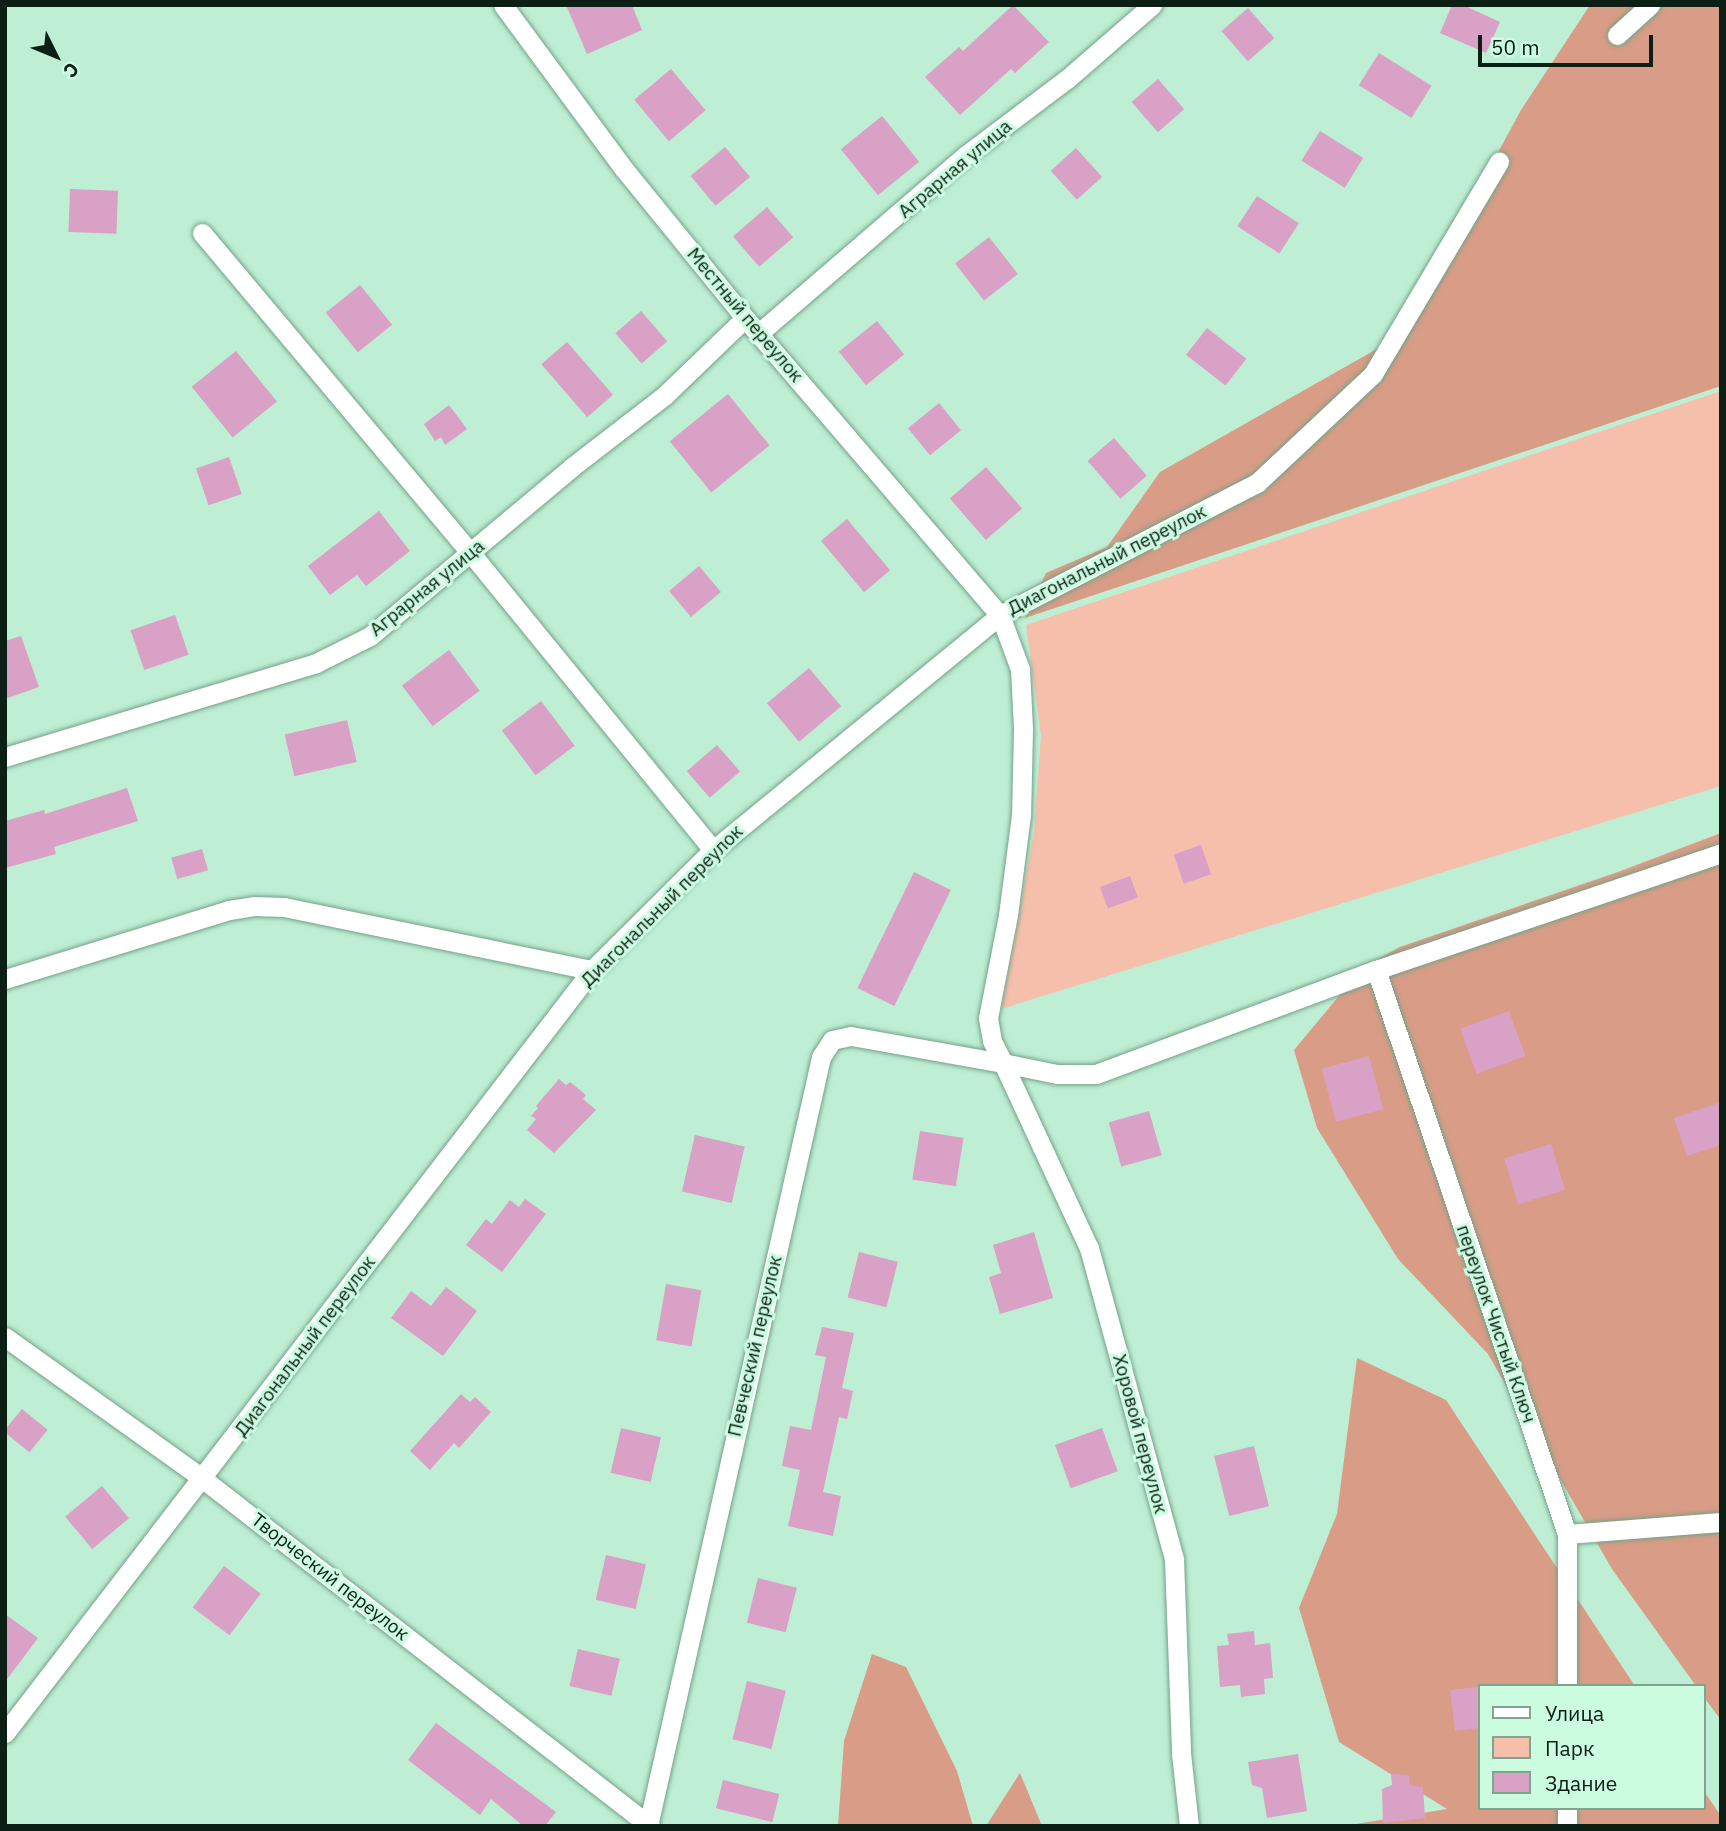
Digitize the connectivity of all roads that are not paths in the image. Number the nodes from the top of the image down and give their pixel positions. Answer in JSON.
{"nodes":[{"id":1,"x":503,"y":5,"type":"edge"},
{"id":2,"x":1152,"y":5,"type":"edge"},
{"id":3,"x":1650,"y":5,"type":"edge"},
{"id":4,"x":1617,"y":35,"type":"dead end"},
{"id":5,"x":1499,"y":162,"type":"dead end"},
{"id":6,"x":202,"y":233,"type":"dead end"},
{"id":7,"x":745,"y":318,"type":"junction"},
{"id":8,"x":759,"y":333,"type":"junction"},
{"id":9,"x":470,"y":552,"type":"junction"},
{"id":10,"x":1000,"y":615,"type":"junction"},
{"id":11,"x":5,"y":757,"type":"edge"},
{"id":12,"x":713,"y":850,"type":"junction"},
{"id":13,"x":1721,"y":853,"type":"edge"},
{"id":14,"x":592,"y":970,"type":"junction"},
{"id":15,"x":1376,"y":970,"type":"junction"},
{"id":16,"x":5,"y":979,"type":"edge"},
{"id":17,"x":1003,"y":1063,"type":"junction"},
{"id":18,"x":5,"y":1337,"type":"edge"},
{"id":19,"x":203,"y":1479,"type":"junction"},
{"id":20,"x":1721,"y":1522,"type":"edge"},
{"id":21,"x":1567,"y":1534,"type":"junction"},
{"id":22,"x":1567,"y":1684,"type":"edge"},
{"id":23,"x":5,"y":1734,"type":"edge"},
{"id":24,"x":649,"y":1825,"type":"edge"},
{"id":25,"x":1189,"y":1826,"type":"edge"}],
"edges":[{"from":1,"to":7,"type":"street","name":"Местный переулок"},
{"from":2,"to":8,"type":"street","name":"Аграрная улица"},
{"from":3,"to":4,"type":"street"},
{"from":5,"to":10,"type":"street","name":"Диагональный переулок"},
{"from":6,"to":9,"type":"street"},
{"from":7,"to":8,"type":"street","name":"Местный переулок"},
{"from":7,"to":9,"type":"street","name":"Аграрная улица"},
{"from":8,"to":10,"type":"street","name":"Местный переулок"},
{"from":9,"to":11,"type":"street","name":"Аграрная улица"},
{"from":9,"to":12,"type":"street"},
{"from":10,"to":12,"type":"street","name":"Диагональный переулок"},
{"from":10,"to":17,"type":"street","name":"Местный переулок"},
{"from":12,"to":14,"type":"street","name":"Диагональный переулок"},
{"from":13,"to":15,"type":"street","name":"Певческий переулок"},
{"from":14,"to":16,"type":"street"},
{"from":14,"to":19,"type":"street","name":"Диагональный переулок"},
{"from":15,"to":17,"type":"street","name":"Певческий переулок"},
{"from":15,"to":21,"type":"street","name":"переулок Чистый Ключ"},
{"from":17,"to":24,"type":"street","name":"Певческий переулок"},
{"from":17,"to":25,"type":"street","name":"Хоровой переулок"},
{"from":18,"to":19,"type":"street","name":"Творческий переулок"},
{"from":19,"to":23,"type":"street","name":"Диагональный переулок"},
{"from":19,"to":24,"type":"street","name":"Творческий переулок"},
{"from":20,"to":21,"type":"street"},
{"from":21,"to":22,"type":"street","name":"переулок Чистый Ключ"}]}
